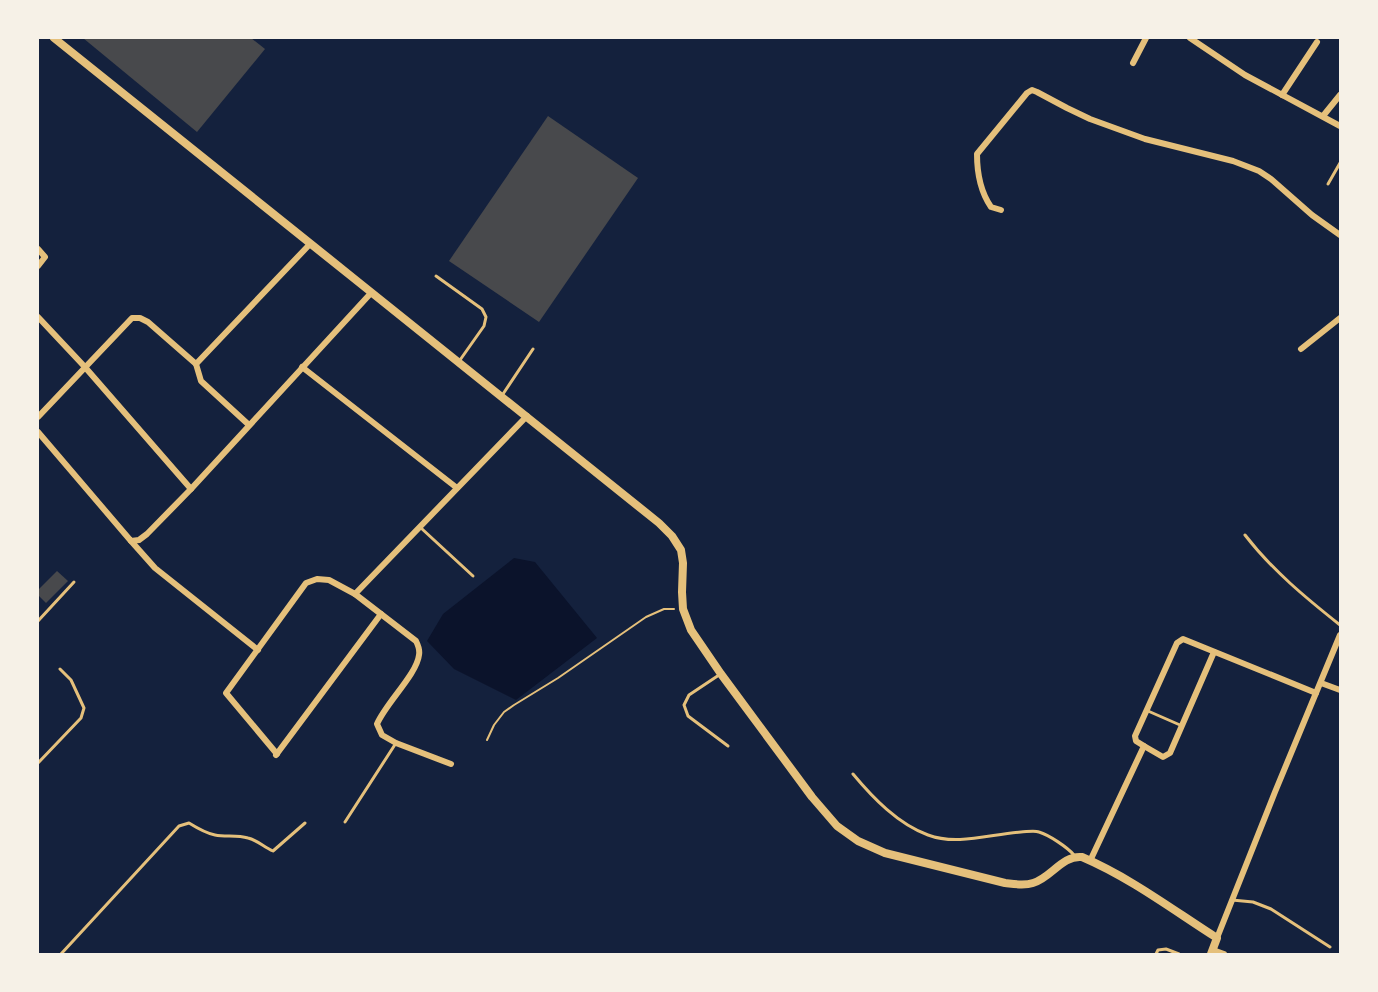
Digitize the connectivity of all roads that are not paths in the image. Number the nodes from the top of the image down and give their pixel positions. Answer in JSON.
{"nodes":[{"id":1,"x":54,"y":38,"type":"edge"},
{"id":2,"x":1146,"y":38,"type":"edge"},
{"id":3,"x":1190,"y":38,"type":"edge"},
{"id":4,"x":1317,"y":42,"type":"dead end"},
{"id":5,"x":1133,"y":63,"type":"dead end"},
{"id":6,"x":1282,"y":95,"type":"junction"},
{"id":7,"x":1341,"y":95,"type":"edge"},
{"id":8,"x":1323,"y":116,"type":"junction"},
{"id":9,"x":1341,"y":126,"type":"edge"},
{"id":10,"x":1341,"y":163,"type":"edge"},
{"id":11,"x":1328,"y":184,"type":"dead end"},
{"id":12,"x":1002,"y":210,"type":"dead end"},
{"id":13,"x":1341,"y":235,"type":"edge"},
{"id":14,"x":310,"y":244,"type":"junction"},
{"id":15,"x":38,"y":249,"type":"edge"},
{"id":16,"x":38,"y":266,"type":"edge"},
{"id":17,"x":436,"y":276,"type":"dead end"},
{"id":18,"x":371,"y":293,"type":"junction"},
{"id":19,"x":38,"y":317,"type":"edge"},
{"id":20,"x":1341,"y":318,"type":"edge"},
{"id":21,"x":533,"y":349,"type":"dead end"},
{"id":22,"x":1300,"y":349,"type":"dead end"},
{"id":23,"x":459,"y":362,"type":"junction"},
{"id":24,"x":196,"y":364,"type":"junction"},
{"id":25,"x":84,"y":366,"type":"junction"},
{"id":26,"x":302,"y":368,"type":"junction"},
{"id":27,"x":502,"y":396,"type":"junction"},
{"id":28,"x":527,"y":416,"type":"junction"},
{"id":29,"x":38,"y":417,"type":"edge"},
{"id":30,"x":249,"y":425,"type":"junction"},
{"id":31,"x":38,"y":432,"type":"edge"},
{"id":32,"x":457,"y":488,"type":"junction"},
{"id":33,"x":191,"y":489,"type":"junction"},
{"id":34,"x":420,"y":527,"type":"junction"},
{"id":35,"x":1245,"y":535,"type":"dead end"},
{"id":36,"x":131,"y":541,"type":"junction"},
{"id":37,"x":473,"y":576,"type":"dead end"},
{"id":38,"x":74,"y":582,"type":"dead end"},
{"id":39,"x":354,"y":594,"type":"junction"},
{"id":40,"x":381,"y":614,"type":"junction"},
{"id":41,"x":38,"y":621,"type":"edge"},
{"id":42,"x":1341,"y":625,"type":"edge"},
{"id":43,"x":1341,"y":635,"type":"edge"},
{"id":44,"x":258,"y":650,"type":"junction"},
{"id":45,"x":1214,"y":652,"type":"junction"},
{"id":46,"x":60,"y":669,"type":"dead end"},
{"id":47,"x":721,"y":674,"type":"junction"},
{"id":48,"x":1321,"y":683,"type":"junction"},
{"id":49,"x":1341,"y":690,"type":"edge"},
{"id":50,"x":1316,"y":693,"type":"junction"},
{"id":51,"x":1146,"y":710,"type":"junction"},
{"id":52,"x":1182,"y":726,"type":"junction"},
{"id":53,"x":396,"y":743,"type":"junction"},
{"id":54,"x":1144,"y":746,"type":"junction"},
{"id":55,"x":728,"y":747,"type":"dead end"},
{"id":56,"x":38,"y":763,"type":"edge"},
{"id":57,"x":451,"y":764,"type":"dead end"},
{"id":58,"x":853,"y":774,"type":"dead end"},
{"id":59,"x":345,"y":822,"type":"dead end"},
{"id":60,"x":305,"y":823,"type":"dead end"},
{"id":61,"x":1075,"y":856,"type":"junction"},
{"id":62,"x":1090,"y":861,"type":"junction"},
{"id":63,"x":1232,"y":900,"type":"junction"},
{"id":64,"x":1217,"y":938,"type":"junction"},
{"id":65,"x":1330,"y":947,"type":"dead end"},
{"id":66,"x":1212,"y":952,"type":"edge"},
{"id":67,"x":61,"y":954,"type":"edge"},
{"id":68,"x":1156,"y":954,"type":"edge"},
{"id":69,"x":1179,"y":954,"type":"edge"},
{"id":70,"x":1224,"y":954,"type":"edge"}],
"edges":[{"from":1,"to":14,"type":"street"},
{"from":2,"to":5,"type":"street"},
{"from":3,"to":6,"type":"street"},
{"from":4,"to":6,"type":"street"},
{"from":6,"to":8,"type":"street"},
{"from":7,"to":8,"type":"street"},
{"from":8,"to":9,"type":"street"},
{"from":10,"to":11,"type":"lane"},
{"from":12,"to":13,"type":"street"},
{"from":14,"to":18,"type":"street"},
{"from":14,"to":24,"type":"street"},
{"from":15,"to":16,"type":"street"},
{"from":17,"to":23,"type":"lane"},
{"from":18,"to":23,"type":"street"},
{"from":18,"to":26,"type":"street"},
{"from":19,"to":25,"type":"street"},
{"from":20,"to":22,"type":"street"},
{"from":21,"to":27,"type":"lane"},
{"from":23,"to":27,"type":"street"},
{"from":24,"to":25,"type":"street"},
{"from":24,"to":30,"type":"street"},
{"from":25,"to":29,"type":"street"},
{"from":25,"to":33,"type":"street"},
{"from":26,"to":30,"type":"street"},
{"from":26,"to":32,"type":"street"},
{"from":27,"to":28,"type":"street"},
{"from":28,"to":32,"type":"street"},
{"from":28,"to":47,"type":"street"},
{"from":30,"to":33,"type":"street"},
{"from":31,"to":36,"type":"street"},
{"from":32,"to":34,"type":"street"},
{"from":33,"to":36,"type":"street"},
{"from":34,"to":37,"type":"lane"},
{"from":34,"to":39,"type":"street"},
{"from":35,"to":42,"type":"lane"},
{"from":36,"to":44,"type":"street"},
{"from":38,"to":41,"type":"lane"},
{"from":39,"to":40,"type":"street"},
{"from":39,"to":44,"type":"street"},
{"from":40,"to":44,"type":"street"},
{"from":40,"to":53,"type":"street"},
{"from":43,"to":48,"type":"street"},
{"from":45,"to":50,"type":"street"},
{"from":45,"to":51,"type":"street"},
{"from":45,"to":52,"type":"street"},
{"from":46,"to":56,"type":"lane"},
{"from":47,"to":55,"type":"lane"},
{"from":47,"to":61,"type":"street"},
{"from":48,"to":49,"type":"street"},
{"from":48,"to":50,"type":"street"},
{"from":50,"to":63,"type":"street"},
{"from":51,"to":52,"type":"lane"},
{"from":51,"to":54,"type":"street"},
{"from":52,"to":54,"type":"street"},
{"from":53,"to":57,"type":"street"},
{"from":53,"to":59,"type":"lane"},
{"from":54,"to":62,"type":"street"},
{"from":58,"to":61,"type":"lane"},
{"from":60,"to":67,"type":"lane"},
{"from":61,"to":62,"type":"street"},
{"from":62,"to":64,"type":"street"},
{"from":63,"to":64,"type":"street"},
{"from":63,"to":65,"type":"lane"},
{"from":64,"to":66,"type":"street"},
{"from":66,"to":70,"type":"street"},
{"from":68,"to":69,"type":"lane"}]}
